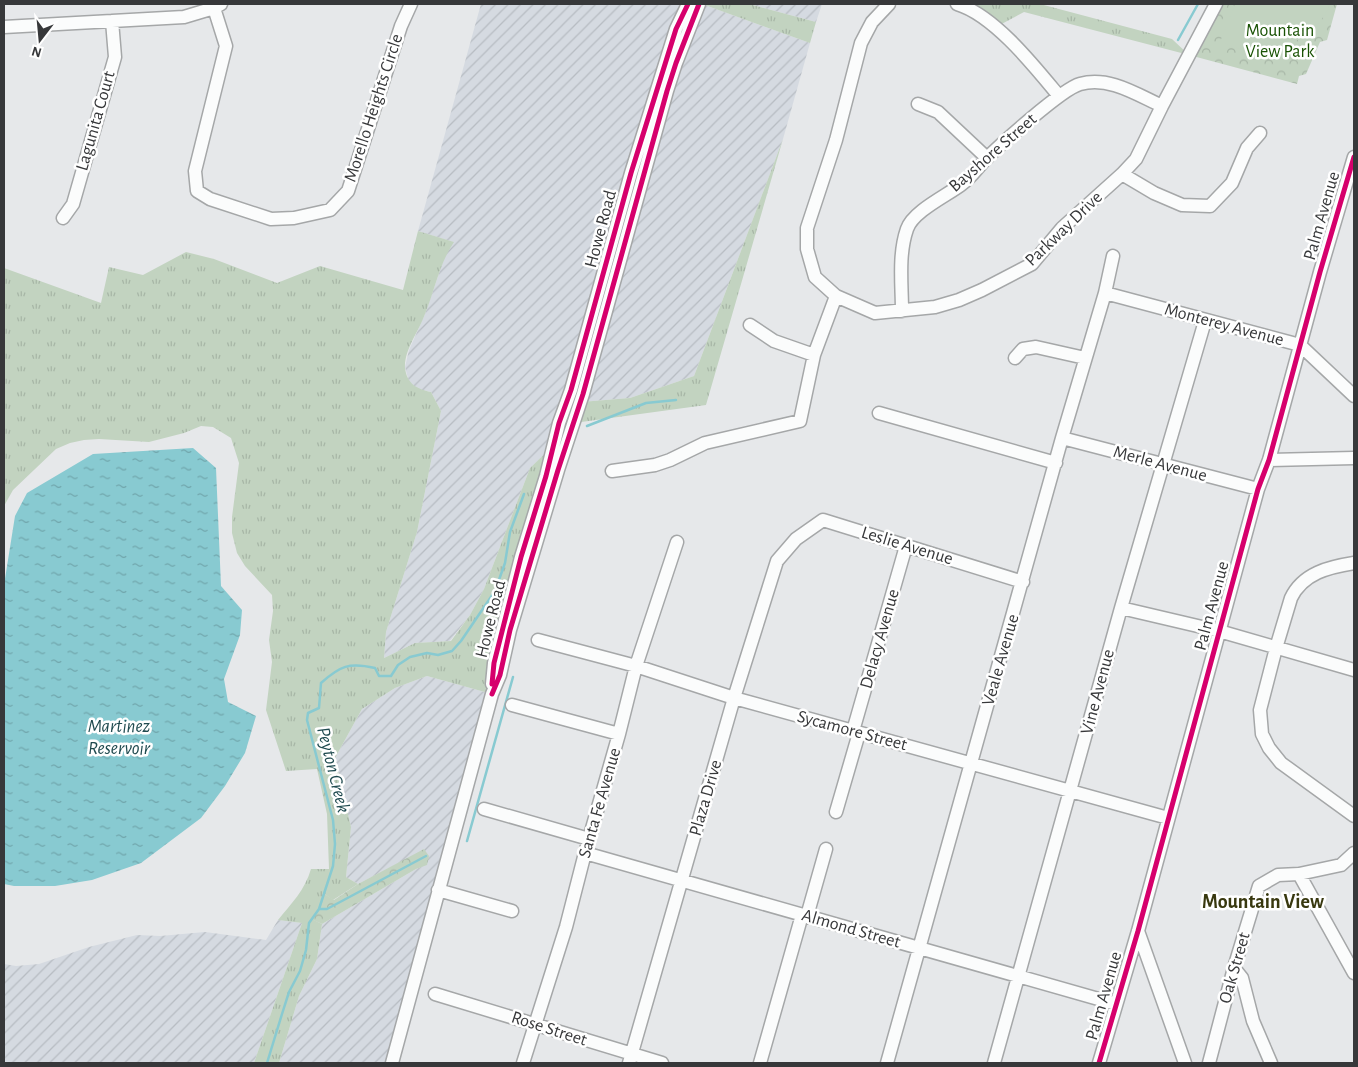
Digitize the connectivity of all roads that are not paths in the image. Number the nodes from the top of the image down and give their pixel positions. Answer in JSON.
{"nodes":[{"id":1,"x":411,"y":4,"type":"edge"},
{"id":2,"x":688,"y":4,"type":"edge"},
{"id":3,"x":699,"y":4,"type":"edge"},
{"id":4,"x":889,"y":4,"type":"edge"},
{"id":5,"x":957,"y":4,"type":"edge"},
{"id":6,"x":1216,"y":4,"type":"edge"},
{"id":7,"x":217,"y":6,"type":"edge"},
{"id":8,"x":112,"y":21,"type":"junction"},
{"id":9,"x":4,"y":27,"type":"edge"},
{"id":10,"x":1059,"y":96,"type":"junction"},
{"id":11,"x":918,"y":104,"type":"dead end"},
{"id":12,"x":1162,"y":106,"type":"junction"},
{"id":13,"x":1260,"y":133,"type":"dead end"},
{"id":14,"x":1354,"y":157,"type":"edge"},
{"id":15,"x":987,"y":158,"type":"junction"},
{"id":16,"x":1122,"y":174,"type":"junction"},
{"id":17,"x":63,"y":218,"type":"dead end"},
{"id":18,"x":1113,"y":256,"type":"dead end"},
{"id":19,"x":1105,"y":293,"type":"junction"},
{"id":20,"x":836,"y":296,"type":"junction"},
{"id":21,"x":902,"y":312,"type":"junction"},
{"id":22,"x":1205,"y":321,"type":"junction"},
{"id":23,"x":750,"y":325,"type":"dead end"},
{"id":24,"x":1300,"y":346,"type":"junction"},
{"id":25,"x":814,"y":355,"type":"junction"},
{"id":26,"x":1015,"y":358,"type":"dead end"},
{"id":27,"x":1085,"y":358,"type":"junction"},
{"id":28,"x":1354,"y":396,"type":"edge"},
{"id":29,"x":879,"y":413,"type":"dead end"},
{"id":30,"x":1062,"y":438,"type":"junction"},
{"id":31,"x":1354,"y":458,"type":"edge"},
{"id":32,"x":1269,"y":460,"type":"junction"},
{"id":33,"x":1056,"y":464,"type":"junction"},
{"id":34,"x":1162,"y":464,"type":"junction"},
{"id":35,"x":612,"y":471,"type":"dead end"},
{"id":36,"x":1258,"y":489,"type":"junction"},
{"id":37,"x":796,"y":539,"type":"joint"},
{"id":38,"x":677,"y":542,"type":"dead end"},
{"id":39,"x":906,"y":546,"type":"junction"},
{"id":40,"x":1354,"y":563,"type":"edge"},
{"id":41,"x":1023,"y":582,"type":"junction"},
{"id":42,"x":1121,"y":608,"type":"junction"},
{"id":43,"x":1219,"y":631,"type":"junction"},
{"id":44,"x":538,"y":640,"type":"dead end"},
{"id":45,"x":1276,"y":648,"type":"junction"},
{"id":46,"x":636,"y":666,"type":"junction"},
{"id":47,"x":1354,"y":670,"type":"edge"},
{"id":48,"x":492,"y":694,"type":"junction"},
{"id":49,"x":734,"y":698,"type":"junction"},
{"id":50,"x":512,"y":705,"type":"dead end"},
{"id":51,"x":856,"y":732,"type":"junction"},
{"id":52,"x":620,"y":734,"type":"junction"},
{"id":53,"x":971,"y":763,"type":"junction"},
{"id":54,"x":1071,"y":790,"type":"junction"},
{"id":55,"x":484,"y":810,"type":"dead end"},
{"id":56,"x":836,"y":812,"type":"dead end"},
{"id":57,"x":1354,"y":816,"type":"edge"},
{"id":58,"x":1168,"y":818,"type":"junction"},
{"id":59,"x":589,"y":839,"type":"junction"},
{"id":60,"x":826,"y":849,"type":"dead end"},
{"id":61,"x":585,"y":853,"type":"junction"},
{"id":62,"x":1354,"y":854,"type":"edge"},
{"id":63,"x":1299,"y":874,"type":"junction"},
{"id":64,"x":682,"y":880,"type":"junction"},
{"id":65,"x":438,"y":890,"type":"junction"},
{"id":66,"x":512,"y":911,"type":"dead end"},
{"id":67,"x":804,"y":916,"type":"junction"},
{"id":68,"x":1138,"y":931,"type":"junction"},
{"id":69,"x":918,"y":948,"type":"junction"},
{"id":70,"x":1234,"y":968,"type":"junction"},
{"id":71,"x":1354,"y":973,"type":"edge"},
{"id":72,"x":1019,"y":977,"type":"junction"},
{"id":73,"x":435,"y":994,"type":"dead end"},
{"id":74,"x":1116,"y":1004,"type":"junction"},
{"id":75,"x":534,"y":1025,"type":"junction"},
{"id":76,"x":630,"y":1059,"type":"edge"},
{"id":77,"x":392,"y":1063,"type":"edge"},
{"id":78,"x":523,"y":1063,"type":"edge"},
{"id":79,"x":662,"y":1063,"type":"edge"},
{"id":80,"x":760,"y":1063,"type":"edge"},
{"id":81,"x":886,"y":1063,"type":"edge"},
{"id":82,"x":994,"y":1063,"type":"edge"},
{"id":83,"x":1099,"y":1063,"type":"edge"},
{"id":84,"x":1185,"y":1063,"type":"edge"},
{"id":85,"x":1209,"y":1063,"type":"edge"},
{"id":86,"x":1271,"y":1063,"type":"edge"}],
"edges":[{"from":1,"to":7,"type":"street","name":"Morello Heights Circle"},
{"from":2,"to":48,"type":"street","name":"Howe Road"},
{"from":3,"to":48,"type":"street","name":"Howe Road"},
{"from":4,"to":20,"type":"street","name":"Parkway Drive"},
{"from":5,"to":10,"type":"street"},
{"from":6,"to":12,"type":"street","name":"Parkway Drive"},
{"from":7,"to":8,"type":"street"},
{"from":8,"to":9,"type":"street"},
{"from":8,"to":17,"type":"street","name":"Lagunita Court"},
{"from":10,"to":12,"type":"street","name":"Bayshore Street"},
{"from":10,"to":15,"type":"street","name":"Bayshore Street"},
{"from":11,"to":15,"type":"street"},
{"from":12,"to":16,"type":"street","name":"Parkway Drive"},
{"from":13,"to":16,"type":"street"},
{"from":14,"to":24,"type":"street","name":"Palm Avenue"},
{"from":15,"to":21,"type":"street","name":"Bayshore Street"},
{"from":16,"to":21,"type":"street","name":"Parkway Drive"},
{"from":18,"to":19,"type":"street","name":"Veale Avenue"},
{"from":19,"to":22,"type":"street","name":"Monterey Avenue"},
{"from":19,"to":27,"type":"street","name":"Veale Avenue"},
{"from":20,"to":21,"type":"street","name":"Parkway Drive"},
{"from":20,"to":25,"type":"street"},
{"from":22,"to":24,"type":"street","name":"Monterey Avenue"},
{"from":22,"to":34,"type":"street","name":"Vine Avenue"},
{"from":23,"to":25,"type":"street"},
{"from":24,"to":28,"type":"street","name":"Monterey Avenue"},
{"from":24,"to":32,"type":"street","name":"Palm Avenue"},
{"from":25,"to":35,"type":"street"},
{"from":26,"to":27,"type":"street"},
{"from":27,"to":30,"type":"street","name":"Veale Avenue"},
{"from":29,"to":33,"type":"street"},
{"from":30,"to":33,"type":"street","name":"Veale Avenue"},
{"from":30,"to":34,"type":"street","name":"Merle Avenue"},
{"from":31,"to":32,"type":"street"},
{"from":32,"to":36,"type":"street","name":"Palm Avenue"},
{"from":33,"to":41,"type":"street","name":"Veale Avenue"},
{"from":34,"to":36,"type":"street","name":"Merle Avenue"},
{"from":34,"to":42,"type":"street","name":"Vine Avenue"},
{"from":36,"to":43,"type":"street","name":"Palm Avenue"},
{"from":37,"to":39,"type":"street","name":"Leslie Avenue"},
{"from":37,"to":49,"type":"street","name":"Plaza Drive"},
{"from":38,"to":46,"type":"street","name":"Santa Fe Avenue"},
{"from":39,"to":41,"type":"street","name":"Leslie Avenue"},
{"from":39,"to":51,"type":"street","name":"Delacy Avenue"},
{"from":40,"to":45,"type":"street"},
{"from":41,"to":53,"type":"street","name":"Veale Avenue"},
{"from":42,"to":43,"type":"street"},
{"from":42,"to":54,"type":"street","name":"Vine Avenue"},
{"from":43,"to":45,"type":"street"},
{"from":43,"to":58,"type":"street","name":"Palm Avenue"},
{"from":44,"to":46,"type":"street","name":"Sycamore Street"},
{"from":45,"to":47,"type":"street"},
{"from":45,"to":57,"type":"street"},
{"from":46,"to":49,"type":"street","name":"Sycamore Street"},
{"from":46,"to":52,"type":"street","name":"Santa Fe Avenue"},
{"from":48,"to":65,"type":"street","name":"Howe Road"},
{"from":49,"to":51,"type":"street","name":"Sycamore Street"},
{"from":49,"to":64,"type":"street","name":"Plaza Drive"},
{"from":50,"to":52,"type":"street"},
{"from":51,"to":53,"type":"street","name":"Sycamore Street"},
{"from":51,"to":56,"type":"street","name":"Delacy Avenue"},
{"from":52,"to":59,"type":"street","name":"Santa Fe Avenue"},
{"from":53,"to":54,"type":"street","name":"Sycamore Street"},
{"from":53,"to":69,"type":"street","name":"Veale Avenue"},
{"from":54,"to":58,"type":"street","name":"Sycamore Street"},
{"from":54,"to":72,"type":"street","name":"Vine Avenue"},
{"from":55,"to":59,"type":"street"},
{"from":58,"to":68,"type":"street","name":"Palm Avenue"},
{"from":59,"to":61,"type":"street","name":"Santa Fe Avenue"},
{"from":60,"to":67,"type":"street"},
{"from":61,"to":64,"type":"street","name":"Almond Street"},
{"from":61,"to":75,"type":"street","name":"Santa Fe Avenue"},
{"from":62,"to":63,"type":"street","name":"Oak Street"},
{"from":63,"to":70,"type":"street","name":"Oak Street"},
{"from":63,"to":71,"type":"street"},
{"from":64,"to":67,"type":"street","name":"Almond Street"},
{"from":64,"to":76,"type":"street","name":"Plaza Drive"},
{"from":65,"to":66,"type":"street"},
{"from":65,"to":77,"type":"street","name":"Howe Road"},
{"from":67,"to":69,"type":"street","name":"Almond Street"},
{"from":67,"to":80,"type":"street"},
{"from":68,"to":74,"type":"street","name":"Palm Avenue"},
{"from":68,"to":84,"type":"street"},
{"from":69,"to":72,"type":"street","name":"Almond Street"},
{"from":69,"to":81,"type":"street","name":"Veale Avenue"},
{"from":70,"to":85,"type":"street","name":"Oak Street"},
{"from":70,"to":86,"type":"street"},
{"from":72,"to":74,"type":"street","name":"Almond Street"},
{"from":72,"to":82,"type":"street","name":"Vine Avenue"},
{"from":73,"to":75,"type":"street","name":"Rose Street"},
{"from":74,"to":83,"type":"street","name":"Palm Avenue"},
{"from":75,"to":76,"type":"street","name":"Rose Street"},
{"from":75,"to":78,"type":"street","name":"Santa Fe Avenue"},
{"from":76,"to":79,"type":"street","name":"Rose Street"}]}
